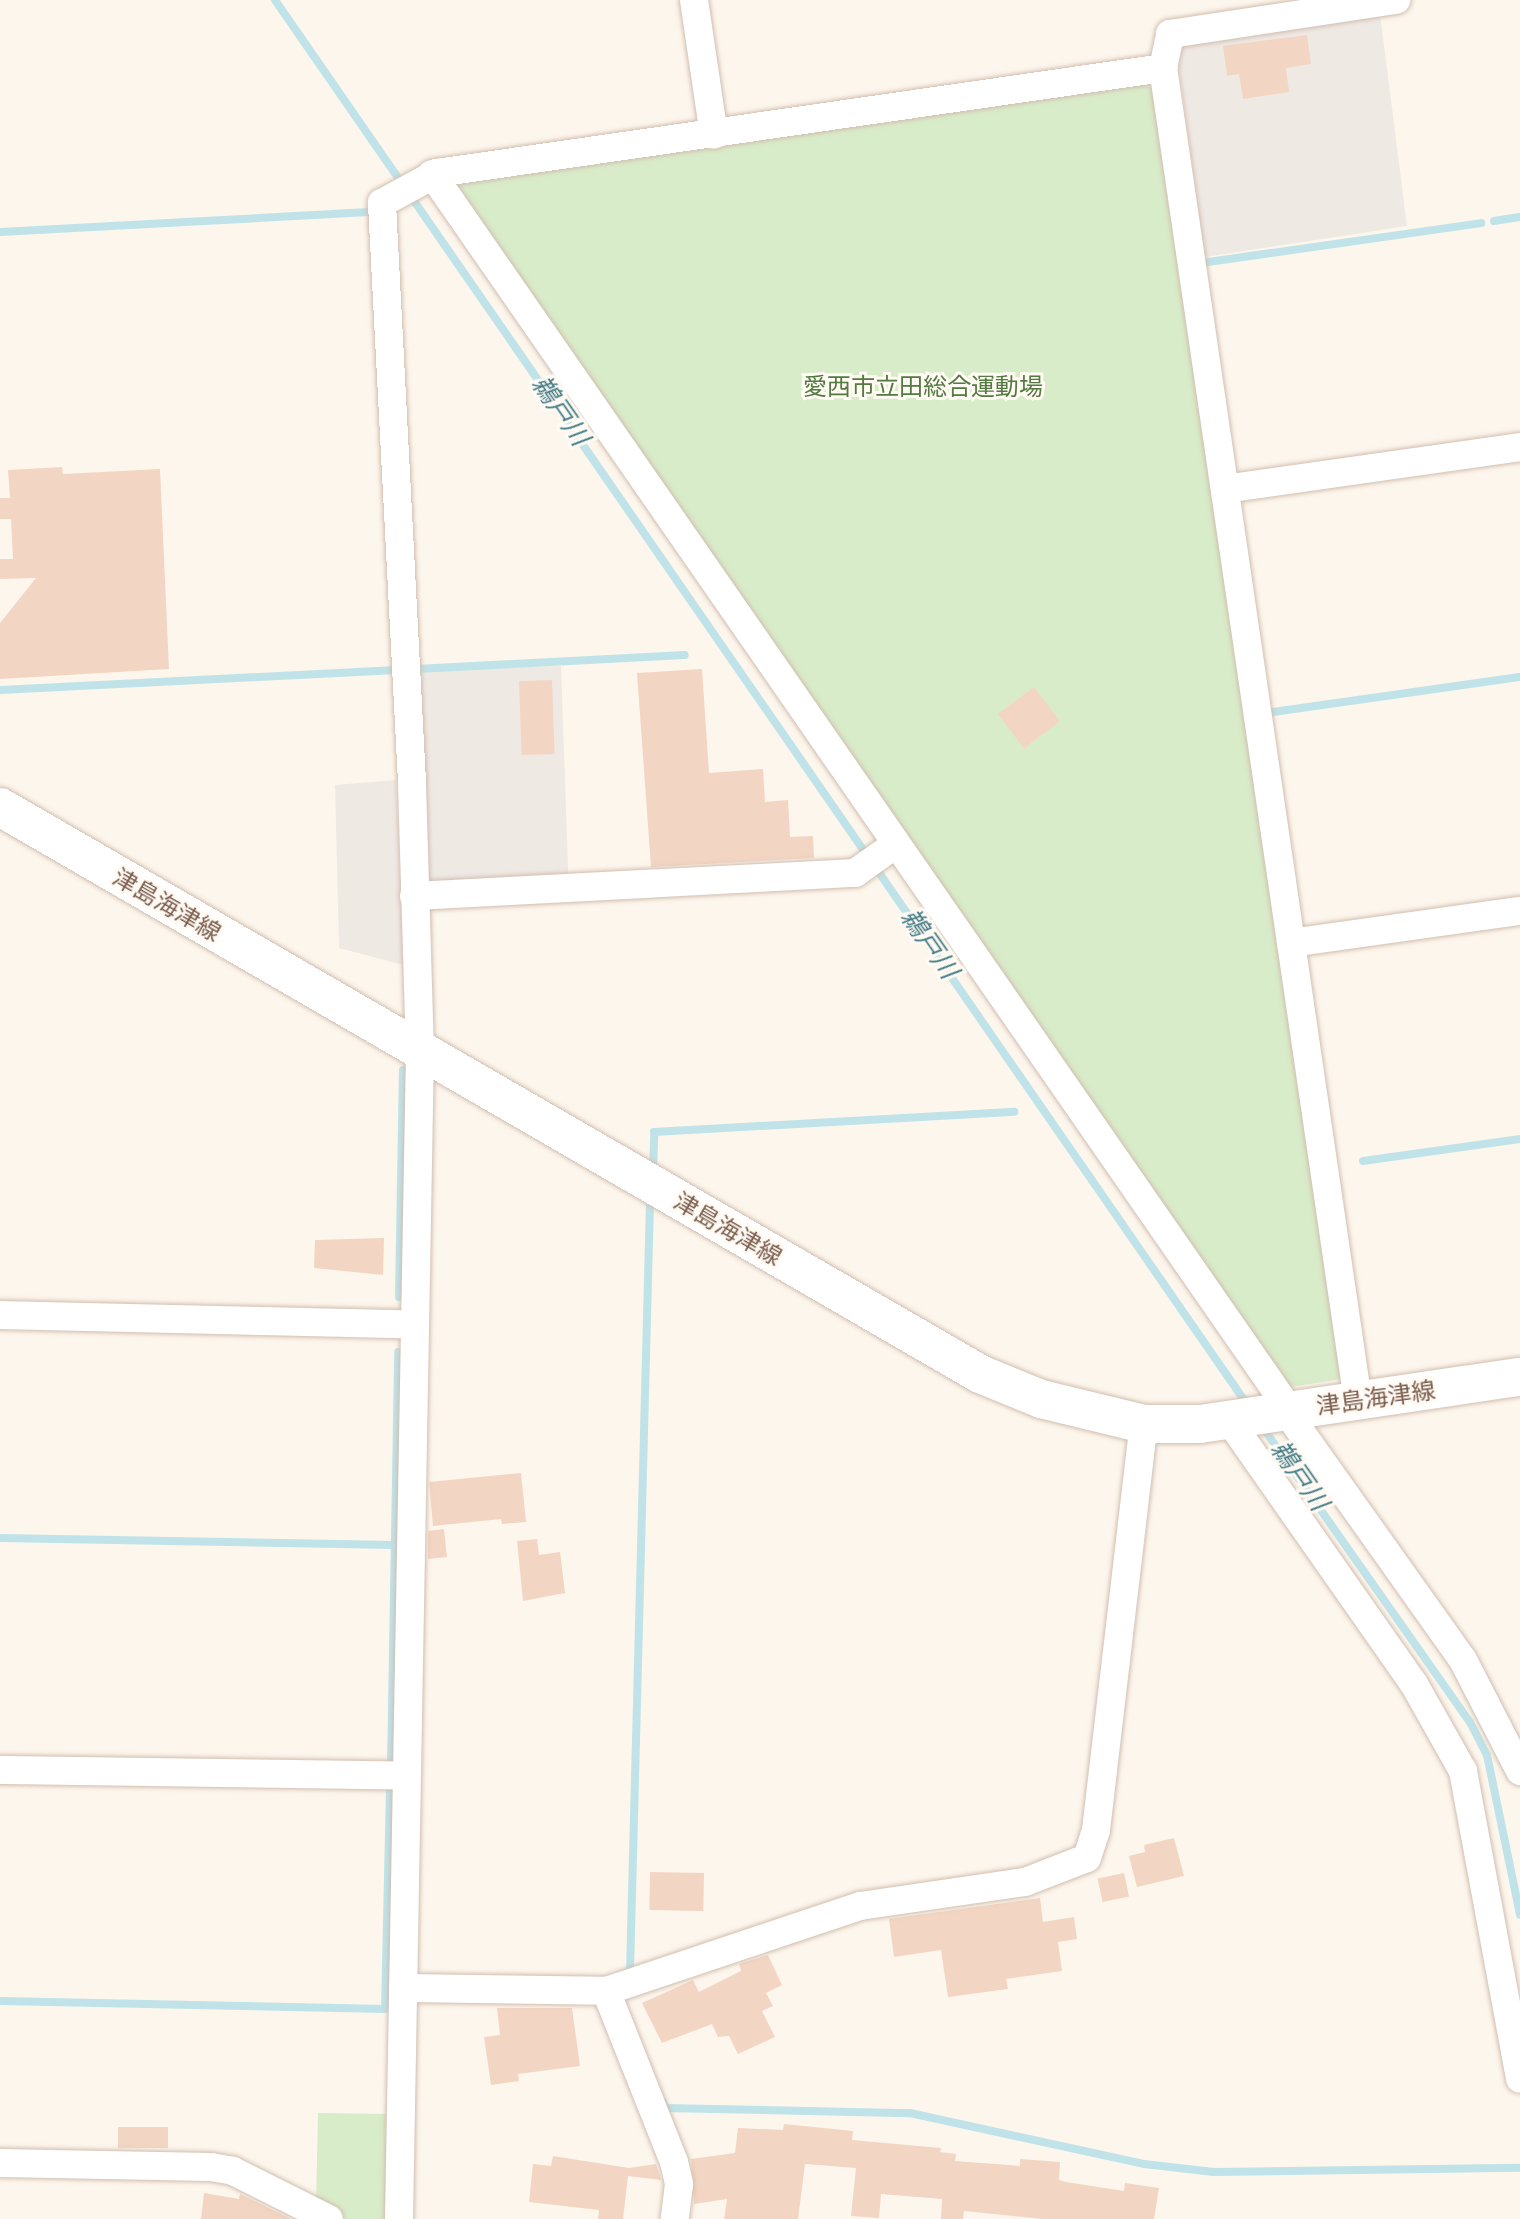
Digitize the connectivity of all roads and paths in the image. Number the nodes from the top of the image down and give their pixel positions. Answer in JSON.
{"nodes":[{"id":1,"x":694,"y":0,"type":"edge"},
{"id":2,"x":1396,"y":0,"type":"edge"},
{"id":3,"x":1163,"y":68,"type":"junction"},
{"id":4,"x":714,"y":135,"type":"junction"},
{"id":5,"x":428,"y":176,"type":"junction"},
{"id":6,"x":1520,"y":447,"type":"edge"},
{"id":7,"x":1225,"y":489,"type":"junction"},
{"id":8,"x":0,"y":807,"type":"edge"},
{"id":9,"x":892,"y":847,"type":"junction"},
{"id":10,"x":414,"y":896,"type":"junction"},
{"id":11,"x":1520,"y":911,"type":"edge"},
{"id":12,"x":1291,"y":943,"type":"junction"},
{"id":13,"x":420,"y":1053,"type":"junction"},
{"id":14,"x":0,"y":1315,"type":"edge"},
{"id":15,"x":411,"y":1324,"type":"junction"},
{"id":16,"x":1520,"y":1377,"type":"edge"},
{"id":17,"x":1358,"y":1401,"type":"junction"},
{"id":18,"x":1285,"y":1412,"type":"junction"},
{"id":19,"x":1231,"y":1420,"type":"junction"},
{"id":20,"x":1144,"y":1424,"type":"junction"},
{"id":21,"x":0,"y":1770,"type":"edge"},
{"id":22,"x":1520,"y":1771,"type":"edge"},
{"id":23,"x":405,"y":1776,"type":"junction"},
{"id":24,"x":403,"y":1988,"type":"junction"},
{"id":25,"x":606,"y":1991,"type":"junction"},
{"id":26,"x":1520,"y":2079,"type":"edge"},
{"id":27,"x":0,"y":2163,"type":"edge"},
{"id":28,"x":329,"y":2219,"type":"edge"},
{"id":29,"x":399,"y":2219,"type":"edge"},
{"id":30,"x":675,"y":2219,"type":"edge"}],
"edges":[{"from":1,"to":4,"type":"street"},
{"from":2,"to":3,"type":"street"},
{"from":3,"to":4,"type":"street"},
{"from":3,"to":7,"type":"street"},
{"from":4,"to":5,"type":"street"},
{"from":5,"to":9,"type":"street"},
{"from":5,"to":10,"type":"street"},
{"from":6,"to":7,"type":"street"},
{"from":7,"to":12,"type":"street"},
{"from":8,"to":13,"type":"main road","name":"津島海津線"},
{"from":9,"to":10,"type":"street"},
{"from":9,"to":18,"type":"street"},
{"from":10,"to":13,"type":"street"},
{"from":11,"to":12,"type":"street"},
{"from":12,"to":17,"type":"street"},
{"from":13,"to":15,"type":"street"},
{"from":13,"to":20,"type":"main road","name":"津島海津線"},
{"from":14,"to":15,"type":"street"},
{"from":15,"to":23,"type":"street"},
{"from":16,"to":17,"type":"main road","name":"津島海津線"},
{"from":17,"to":18,"type":"main road","name":"津島海津線"},
{"from":18,"to":19,"type":"main road","name":"津島海津線"},
{"from":18,"to":22,"type":"street"},
{"from":19,"to":20,"type":"main road","name":"津島海津線"},
{"from":19,"to":26,"type":"street"},
{"from":20,"to":25,"type":"street"},
{"from":21,"to":23,"type":"street"},
{"from":23,"to":24,"type":"street"},
{"from":24,"to":25,"type":"street"},
{"from":24,"to":29,"type":"street"},
{"from":25,"to":30,"type":"street"},
{"from":27,"to":28,"type":"street"}]}
